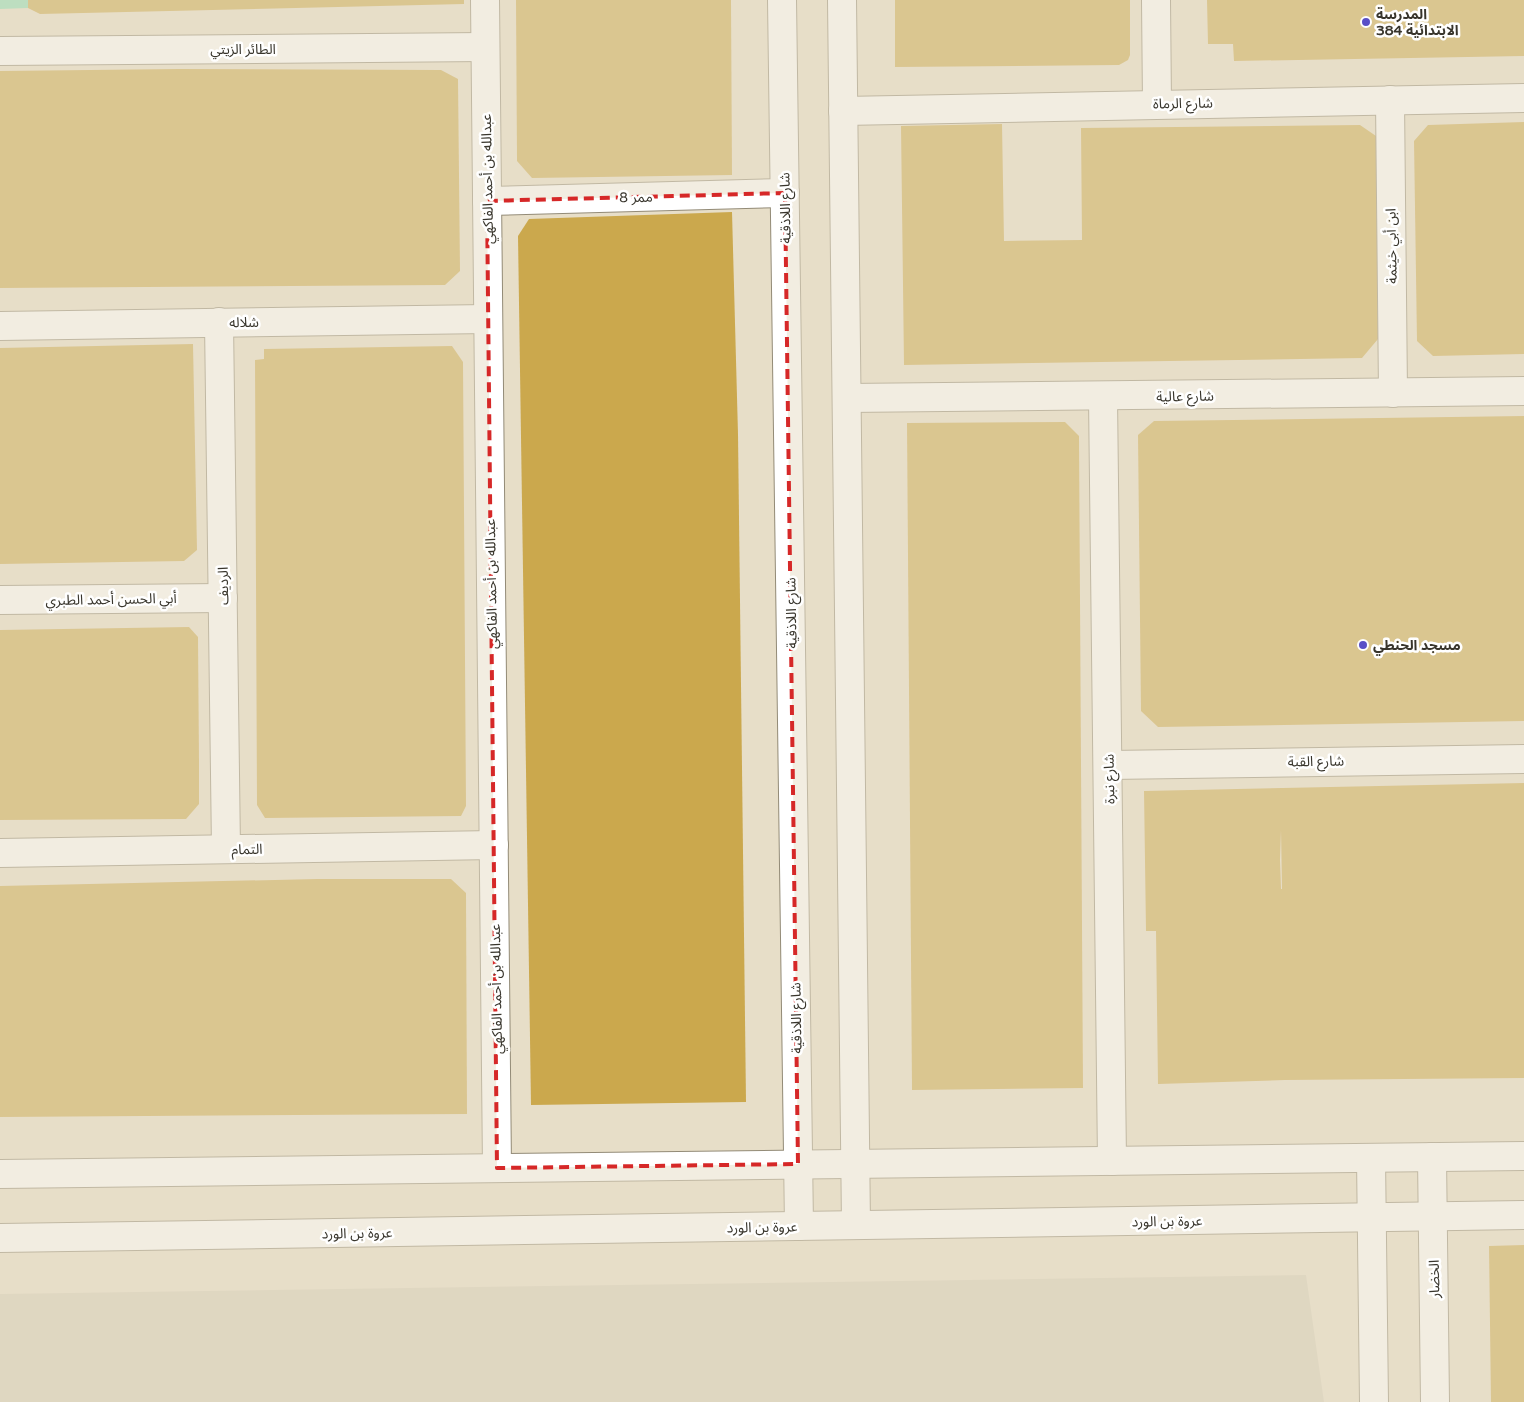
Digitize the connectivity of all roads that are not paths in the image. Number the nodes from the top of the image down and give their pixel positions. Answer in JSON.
{"nodes":[{"id":1,"x":485,"y":0,"type":"edge"},
{"id":2,"x":782,"y":0,"type":"edge"},
{"id":3,"x":842,"y":0,"type":"edge"},
{"id":4,"x":1156,"y":0,"type":"edge"},
{"id":5,"x":486,"y":47,"type":"junction"},
{"id":6,"x":0,"y":51,"type":"edge"},
{"id":7,"x":1524,"y":98,"type":"edge"},
{"id":8,"x":1390,"y":100,"type":"junction"},
{"id":9,"x":1157,"y":104,"type":"junction"},
{"id":10,"x":843,"y":111,"type":"junction"},
{"id":11,"x":785,"y":193,"type":"junction"},
{"id":12,"x":487,"y":201,"type":"junction"},
{"id":13,"x":488,"y":319,"type":"junction"},
{"id":14,"x":219,"y":322,"type":"junction"},
{"id":15,"x":0,"y":326,"type":"edge"},
{"id":16,"x":1524,"y":392,"type":"edge"},
{"id":17,"x":1393,"y":393,"type":"junction"},
{"id":18,"x":1103,"y":397,"type":"junction"},
{"id":19,"x":847,"y":398,"type":"junction"},
{"id":20,"x":223,"y":598,"type":"junction"},
{"id":21,"x":0,"y":600,"type":"edge"},
{"id":22,"x":1524,"y":759,"type":"edge"},
{"id":23,"x":1109,"y":765,"type":"junction"},
{"id":24,"x":494,"y":845,"type":"junction"},
{"id":25,"x":226,"y":849,"type":"junction"},
{"id":26,"x":0,"y":853,"type":"edge"},
{"id":27,"x":1432,"y":1156,"type":"junction"},
{"id":28,"x":1524,"y":1156,"type":"edge"},
{"id":29,"x":1371,"y":1158,"type":"junction"},
{"id":30,"x":1112,"y":1160,"type":"junction"},
{"id":31,"x":855,"y":1163,"type":"junction"},
{"id":32,"x":798,"y":1164,"type":"junction"},
{"id":33,"x":497,"y":1168,"type":"junction"},
{"id":34,"x":0,"y":1174,"type":"edge"},
{"id":35,"x":1524,"y":1215,"type":"edge"},
{"id":36,"x":1433,"y":1216,"type":"junction"},
{"id":37,"x":1372,"y":1217,"type":"junction"},
{"id":38,"x":856,"y":1225,"type":"junction"},
{"id":39,"x":799,"y":1226,"type":"junction"},
{"id":40,"x":0,"y":1238,"type":"edge"},
{"id":41,"x":1374,"y":1402,"type":"edge"},
{"id":42,"x":1435,"y":1402,"type":"edge"}],
"edges":[{"from":1,"to":5,"type":"street","name":"عبدالله بن أحمد الفاكهي"},
{"from":2,"to":11,"type":"street","name":"شارع اللاذقية"},
{"from":3,"to":10,"type":"street"},
{"from":4,"to":9,"type":"street"},
{"from":5,"to":6,"type":"street","name":"الطائر الزيتي"},
{"from":5,"to":12,"type":"street","name":"عبدالله بن أحمد الفاكهي"},
{"from":7,"to":8,"type":"street","name":"شارع الرماة"},
{"from":8,"to":9,"type":"street","name":"شارع الرماة"},
{"from":8,"to":17,"type":"street","name":"ابن أبي خيثمة"},
{"from":9,"to":10,"type":"street","name":"شارع الرماة"},
{"from":10,"to":19,"type":"street"},
{"from":11,"to":12,"type":"street","name":"ممر 8"},
{"from":11,"to":32,"type":"street","name":"شارع اللاذقية"},
{"from":12,"to":13,"type":"street","name":"عبدالله بن أحمد الفاكهي"},
{"from":13,"to":14,"type":"street","name":"شلاله"},
{"from":13,"to":24,"type":"street","name":"عبدالله بن أحمد الفاكهي"},
{"from":14,"to":15,"type":"street","name":"شلاله"},
{"from":14,"to":20,"type":"street","name":"الرديف"},
{"from":16,"to":17,"type":"street","name":"شارع عالية"},
{"from":17,"to":18,"type":"street","name":"شارع عالية"},
{"from":18,"to":19,"type":"street","name":"شارع عالية"},
{"from":18,"to":23,"type":"street","name":"شارع نبرة"},
{"from":19,"to":31,"type":"street"},
{"from":20,"to":21,"type":"street","name":"أبي الحسن أحمد الطبري"},
{"from":20,"to":25,"type":"street","name":"الرديف"},
{"from":22,"to":23,"type":"street","name":"شارع القبة"},
{"from":23,"to":30,"type":"street","name":"شارع نبرة"},
{"from":24,"to":25,"type":"street","name":"التمام"},
{"from":24,"to":33,"type":"street","name":"عبدالله بن أحمد الفاكهي"},
{"from":25,"to":26,"type":"street","name":"التمام"},
{"from":27,"to":28,"type":"street"},
{"from":27,"to":29,"type":"street"},
{"from":27,"to":36,"type":"street","name":"الخضار"},
{"from":29,"to":30,"type":"street"},
{"from":29,"to":37,"type":"street"},
{"from":30,"to":31,"type":"street"},
{"from":31,"to":32,"type":"street"},
{"from":31,"to":38,"type":"street"},
{"from":32,"to":33,"type":"street"},
{"from":32,"to":39,"type":"street","name":"شارع اللاذقية"},
{"from":33,"to":34,"type":"street"},
{"from":35,"to":36,"type":"street","name":"عروة بن الورد"},
{"from":36,"to":37,"type":"street","name":"عروة بن الورد"},
{"from":36,"to":42,"type":"street","name":"الخضار"},
{"from":37,"to":38,"type":"street","name":"عروة بن الورد"},
{"from":37,"to":41,"type":"street"},
{"from":38,"to":39,"type":"street","name":"عروة بن الورد"},
{"from":39,"to":40,"type":"street","name":"عروة بن الورد"}]}
